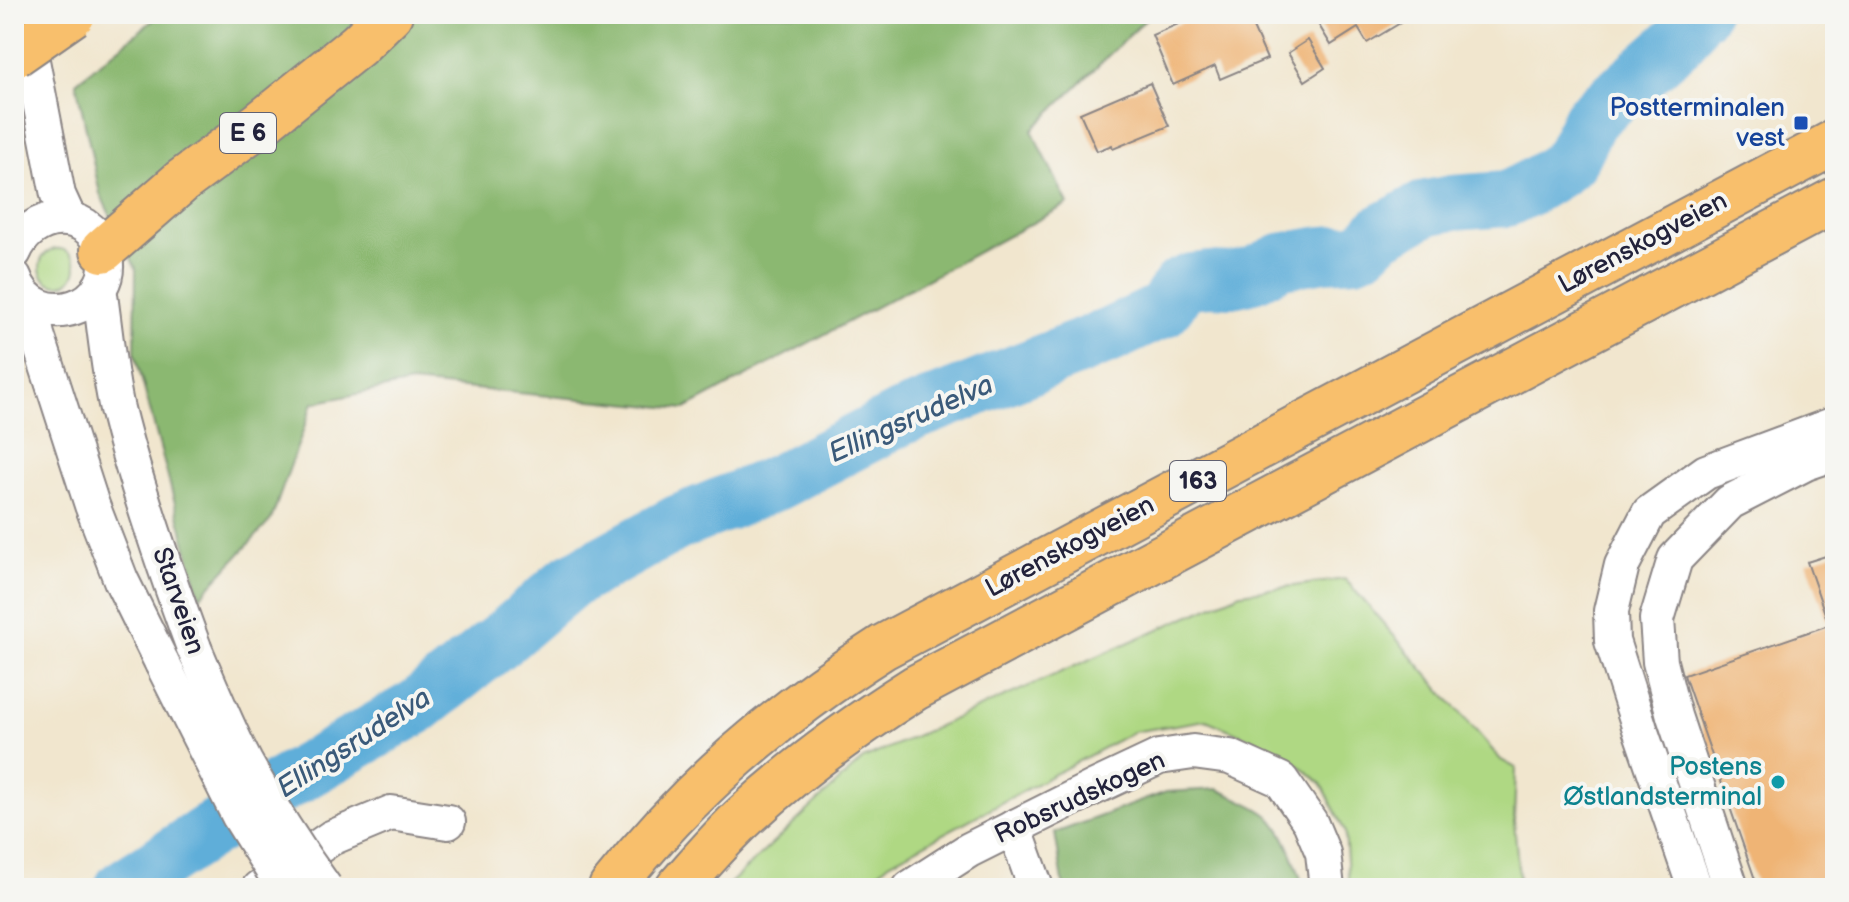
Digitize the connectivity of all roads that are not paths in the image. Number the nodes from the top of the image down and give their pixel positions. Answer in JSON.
{"nodes":[{"id":1,"x":23,"y":14,"type":"edge"},
{"id":2,"x":73,"y":14,"type":"edge"},
{"id":3,"x":390,"y":14,"type":"edge"},
{"id":4,"x":14,"y":55,"type":"edge"},
{"id":5,"x":1835,"y":142,"type":"edge"},
{"id":6,"x":1835,"y":200,"type":"edge"},
{"id":7,"x":69,"y":219,"type":"junction"},
{"id":8,"x":16,"y":234,"type":"edge"},
{"id":9,"x":101,"y":269,"type":"junction"},
{"id":10,"x":22,"y":289,"type":"edge"},
{"id":11,"x":1835,"y":424,"type":"edge"},
{"id":12,"x":1835,"y":453,"type":"edge"},
{"id":13,"x":448,"y":822,"type":"dead end"},
{"id":14,"x":1014,"y":827,"type":"junction"},
{"id":15,"x":259,"y":888,"type":"edge"},
{"id":16,"x":284,"y":888,"type":"edge"},
{"id":17,"x":325,"y":888,"type":"edge"},
{"id":18,"x":611,"y":888,"type":"edge"},
{"id":19,"x":678,"y":888,"type":"edge"},
{"id":20,"x":910,"y":888,"type":"edge"},
{"id":21,"x":1036,"y":888,"type":"edge"},
{"id":22,"x":1327,"y":888,"type":"edge"},
{"id":23,"x":1695,"y":888,"type":"edge"},
{"id":24,"x":1731,"y":888,"type":"edge"}],
"edges":[{"from":1,"to":7,"type":"street"},
{"from":2,"to":4,"type":"highway","bridge":true},
{"from":3,"to":9,"type":"highway","number":"E 6"},
{"from":5,"to":18,"type":"highway","name":"Lørenskogveien","number":"163"},
{"from":6,"to":19,"type":"highway","name":"Lørenskogveien","number":"163"},
{"from":7,"to":8,"type":"street"},
{"from":7,"to":9,"type":"street"},
{"from":9,"to":10,"type":"street","name":"Starveien"},
{"from":9,"to":17,"type":"street","name":"Starveien","bridge":true},
{"from":10,"to":16,"type":"street","name":"Starveien","bridge":true},
{"from":11,"to":23,"type":"street"},
{"from":12,"to":24,"type":"street"},
{"from":13,"to":15,"type":"street"},
{"from":14,"to":20,"type":"street","name":"Robsrudskogen"},
{"from":14,"to":21,"type":"street"},
{"from":14,"to":22,"type":"street","name":"Robsrudskogen"}]}
